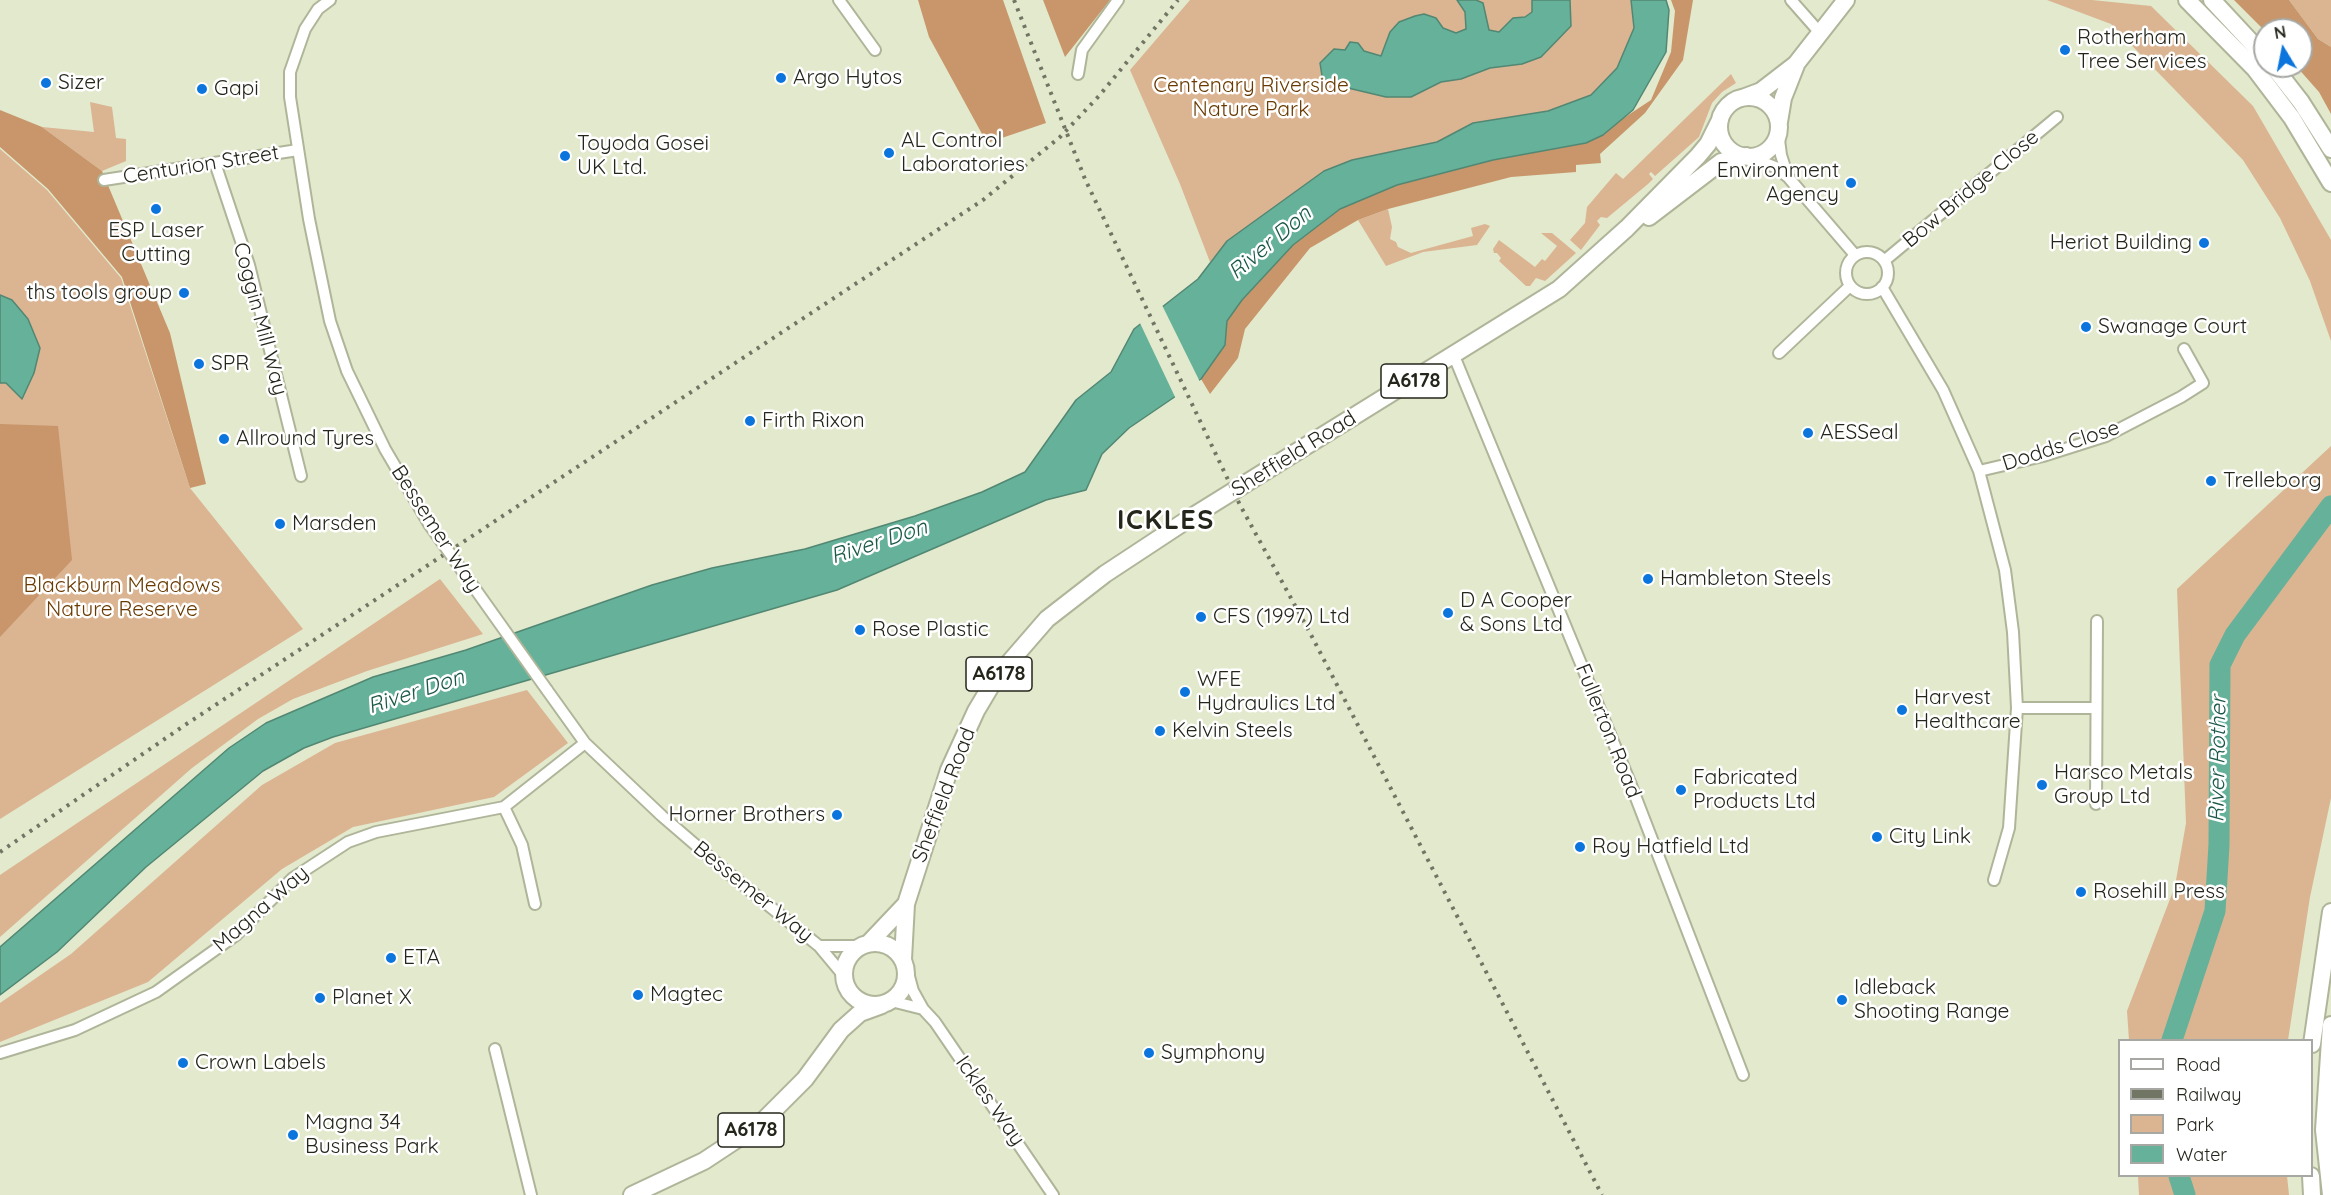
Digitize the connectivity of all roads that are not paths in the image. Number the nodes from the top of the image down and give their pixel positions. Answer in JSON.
{"nodes":[{"id":1,"x":330,"y":0,"type":"edge"},
{"id":2,"x":839,"y":0,"type":"edge"},
{"id":3,"x":1118,"y":0,"type":"edge"},
{"id":4,"x":1791,"y":0,"type":"edge"},
{"id":5,"x":1846,"y":0,"type":"edge"},
{"id":6,"x":2187,"y":0,"type":"edge"},
{"id":7,"x":2212,"y":0,"type":"edge"},
{"id":8,"x":1821,"y":34,"type":"junction"},
{"id":9,"x":2253,"y":44,"type":"edge"},
{"id":10,"x":875,"y":50,"type":"dead end"},
{"id":11,"x":1796,"y":64,"type":"junction"},
{"id":12,"x":1078,"y":75,"type":"dead end"},
{"id":13,"x":2282,"y":78,"type":"edge"},
{"id":14,"x":1737,"y":99,"type":"junction"},
{"id":15,"x":2057,"y":117,"type":"dead end"},
{"id":16,"x":1720,"y":120,"type":"junction"},
{"id":17,"x":1779,"y":127,"type":"junction"},
{"id":18,"x":2331,"y":149,"type":"edge"},
{"id":19,"x":298,"y":150,"type":"junction"},
{"id":20,"x":1746,"y":156,"type":"junction"},
{"id":21,"x":215,"y":163,"type":"junction"},
{"id":22,"x":1788,"y":177,"type":"junction"},
{"id":23,"x":104,"y":180,"type":"dead end"},
{"id":24,"x":2331,"y":183,"type":"edge"},
{"id":25,"x":1627,"y":228,"type":"junction"},
{"id":26,"x":1855,"y":255,"type":"junction"},
{"id":27,"x":1884,"y":261,"type":"junction"},
{"id":28,"x":1850,"y":286,"type":"junction"},
{"id":29,"x":1882,"y":287,"type":"junction"},
{"id":30,"x":2184,"y":349,"type":"dead end"},
{"id":31,"x":1779,"y":353,"type":"dead end"},
{"id":32,"x":1454,"y":356,"type":"junction"},
{"id":33,"x":1979,"y":471,"type":"junction"},
{"id":34,"x":301,"y":476,"type":"dead end"},
{"id":35,"x":2097,"y":621,"type":"dead end"},
{"id":36,"x":2017,"y":708,"type":"junction"},
{"id":37,"x":2096,"y":708,"type":"junction"},
{"id":38,"x":585,"y":743,"type":"junction"},
{"id":39,"x":2096,"y":804,"type":"dead end"},
{"id":40,"x":504,"y":807,"type":"junction"},
{"id":41,"x":1994,"y":880,"type":"dead end"},
{"id":42,"x":535,"y":904,"type":"dead end"},
{"id":43,"x":906,"y":904,"type":"junction"},
{"id":44,"x":2331,"y":912,"type":"edge"},
{"id":45,"x":865,"y":945,"type":"junction"},
{"id":46,"x":819,"y":946,"type":"junction"},
{"id":47,"x":905,"y":964,"type":"junction"},
{"id":48,"x":844,"y":978,"type":"junction"},
{"id":49,"x":886,"y":1003,"type":"junction"},
{"id":50,"x":923,"y":1009,"type":"junction"},
{"id":51,"x":2331,"y":1025,"type":"edge"},
{"id":52,"x":841,"y":1030,"type":"junction"},
{"id":53,"x":2313,"y":1039,"type":"edge"},
{"id":54,"x":495,"y":1049,"type":"dead end"},
{"id":55,"x":0,"y":1053,"type":"edge"},
{"id":56,"x":1743,"y":1075,"type":"dead end"},
{"id":57,"x":2311,"y":1177,"type":"edge"},
{"id":58,"x":531,"y":1195,"type":"edge"},
{"id":59,"x":632,"y":1195,"type":"edge"},
{"id":60,"x":1053,"y":1195,"type":"edge"},
{"id":61,"x":2312,"y":1195,"type":"edge"},
{"id":62,"x":2331,"y":1195,"type":"edge"}],
"edges":[{"from":1,"to":19,"type":"street","name":"Bessemer Way"},
{"from":2,"to":10,"type":"street"},
{"from":3,"to":12,"type":"street"},
{"from":4,"to":8,"type":"street"},
{"from":5,"to":8,"type":"main road","number":"A6178"},
{"from":6,"to":24,"type":"main road"},
{"from":7,"to":9,"type":"main road"},
{"from":8,"to":11,"type":"main road","number":"A6178"},
{"from":11,"to":14,"type":"main road","number":"A6178"},
{"from":11,"to":17,"type":"main road","number":"A6178"},
{"from":13,"to":18,"type":"main road"},
{"from":14,"to":16,"type":"main road","number":"A6178"},
{"from":14,"to":17,"type":"main road"},
{"from":15,"to":27,"type":"street","name":"Bow Bridge Close"},
{"from":16,"to":20,"type":"main road"},
{"from":16,"to":25,"type":"main road","name":"Sheffield Road","number":"A6178"},
{"from":17,"to":20,"type":"main road","number":"A6178"},
{"from":17,"to":22,"type":"street"},
{"from":19,"to":21,"type":"street","name":"Centurion Street"},
{"from":19,"to":38,"type":"street","name":"Bessemer Way","bridge":true},
{"from":20,"to":22,"type":"street"},
{"from":20,"to":25,"type":"main road","name":"Sheffield Road","number":"A6178"},
{"from":21,"to":23,"type":"street","name":"Centurion Street"},
{"from":21,"to":34,"type":"street","name":"Coggin Mill Way"},
{"from":22,"to":26,"type":"street"},
{"from":25,"to":32,"type":"main road","name":"Sheffield Road","number":"A6178"},
{"from":26,"to":27,"type":"street"},
{"from":26,"to":28,"type":"street"},
{"from":27,"to":29,"type":"street"},
{"from":28,"to":29,"type":"street"},
{"from":28,"to":31,"type":"street"},
{"from":29,"to":33,"type":"street"},
{"from":30,"to":33,"type":"street","name":"Dodds Close"},
{"from":32,"to":43,"type":"main road","name":"Sheffield Road","number":"A6178"},
{"from":32,"to":56,"type":"street","name":"Fullerton Road"},
{"from":33,"to":36,"type":"street"},
{"from":35,"to":37,"type":"street"},
{"from":36,"to":37,"type":"street"},
{"from":36,"to":41,"type":"street"},
{"from":37,"to":39,"type":"street"},
{"from":38,"to":40,"type":"street","name":"Magna Way"},
{"from":38,"to":46,"type":"street","name":"Bessemer Way"},
{"from":40,"to":42,"type":"street"},
{"from":40,"to":55,"type":"street","name":"Magna Way"},
{"from":43,"to":45,"type":"main road","name":"Sheffield Road","number":"A6178"},
{"from":43,"to":47,"type":"main road","name":"Sheffield Road","number":"A6178"},
{"from":44,"to":53,"type":"main road"},
{"from":45,"to":46,"type":"street","name":"Bessemer Way"},
{"from":45,"to":47,"type":"main road"},
{"from":45,"to":48,"type":"main road"},
{"from":46,"to":48,"type":"street","name":"Bessemer Way"},
{"from":47,"to":49,"type":"main road"},
{"from":47,"to":50,"type":"street","name":"Ickles Way"},
{"from":48,"to":49,"type":"main road"},
{"from":48,"to":52,"type":"main road"},
{"from":49,"to":50,"type":"street"},
{"from":49,"to":52,"type":"main road","number":"A6178"},
{"from":50,"to":60,"type":"street","name":"Ickles Way"},
{"from":51,"to":62,"type":"main road"},
{"from":52,"to":59,"type":"main road","number":"A6178"},
{"from":54,"to":58,"type":"street"},
{"from":57,"to":61,"type":"main road"}]}
